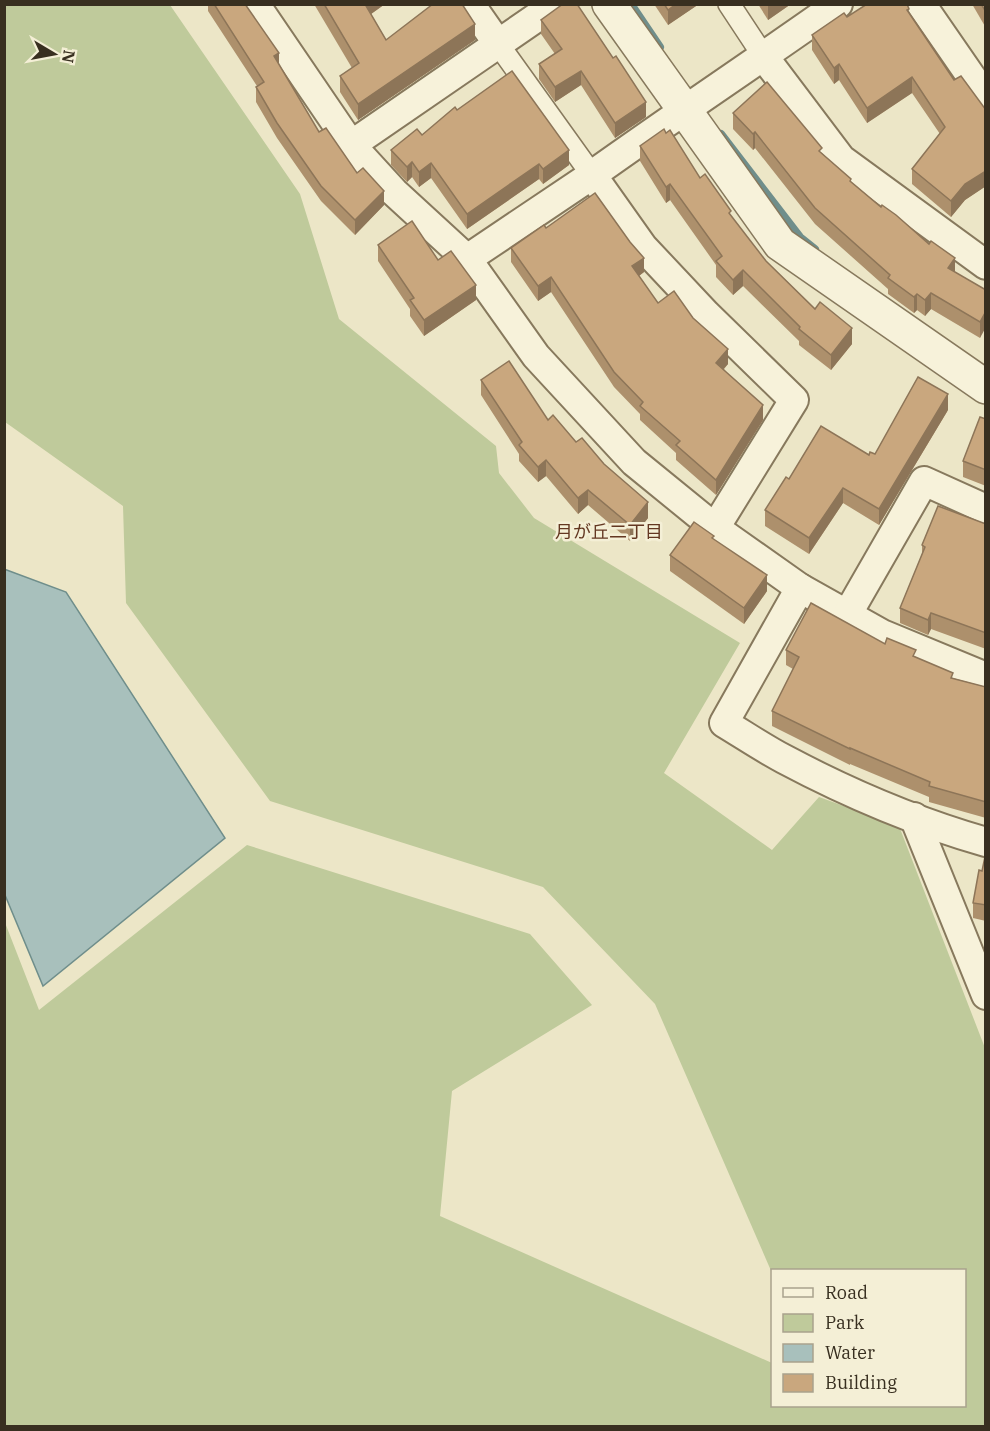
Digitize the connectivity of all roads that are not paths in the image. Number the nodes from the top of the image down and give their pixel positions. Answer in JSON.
{"nodes":[{"id":1,"x":255,"y":4,"type":"edge"},
{"id":2,"x":470,"y":4,"type":"edge"},
{"id":3,"x":556,"y":4,"type":"edge"},
{"id":4,"x":609,"y":4,"type":"edge"},
{"id":5,"x":729,"y":4,"type":"edge"},
{"id":6,"x":838,"y":4,"type":"edge"},
{"id":7,"x":921,"y":4,"type":"edge"},
{"id":8,"x":498,"y":44,"type":"junction"},
{"id":9,"x":764,"y":57,"type":"junction"},
{"id":10,"x":986,"y":98,"type":"edge"},
{"id":11,"x":684,"y":110,"type":"junction"},
{"id":12,"x":351,"y":144,"type":"junction"},
{"id":13,"x":592,"y":175,"type":"junction"},
{"id":14,"x":467,"y":259,"type":"junction"},
{"id":15,"x":986,"y":265,"type":"edge"},
{"id":16,"x":986,"y":387,"type":"edge"},
{"id":17,"x":986,"y":509,"type":"edge"},
{"id":18,"x":715,"y":528,"type":"junction"},
{"id":19,"x":800,"y":588,"type":"junction"},
{"id":20,"x":848,"y":615,"type":"junction"},
{"id":21,"x":986,"y":677,"type":"edge"},
{"id":22,"x":914,"y":817,"type":"junction"},
{"id":23,"x":986,"y":842,"type":"edge"},
{"id":24,"x":986,"y":995,"type":"edge"}],
"edges":[{"from":1,"to":12,"type":"street"},
{"from":2,"to":8,"type":"street"},
{"from":3,"to":8,"type":"street"},
{"from":4,"to":11,"type":"street"},
{"from":5,"to":9,"type":"street"},
{"from":6,"to":9,"type":"street"},
{"from":7,"to":10,"type":"street"},
{"from":8,"to":12,"type":"street"},
{"from":8,"to":13,"type":"street"},
{"from":9,"to":11,"type":"street"},
{"from":9,"to":15,"type":"street"},
{"from":11,"to":13,"type":"street"},
{"from":11,"to":16,"type":"street"},
{"from":12,"to":14,"type":"street"},
{"from":13,"to":14,"type":"street"},
{"from":13,"to":18,"type":"street"},
{"from":14,"to":18,"type":"street"},
{"from":17,"to":20,"type":"street"},
{"from":18,"to":19,"type":"street"},
{"from":19,"to":20,"type":"street"},
{"from":19,"to":22,"type":"street"},
{"from":20,"to":21,"type":"street"},
{"from":22,"to":23,"type":"street"},
{"from":22,"to":24,"type":"street"}]}
